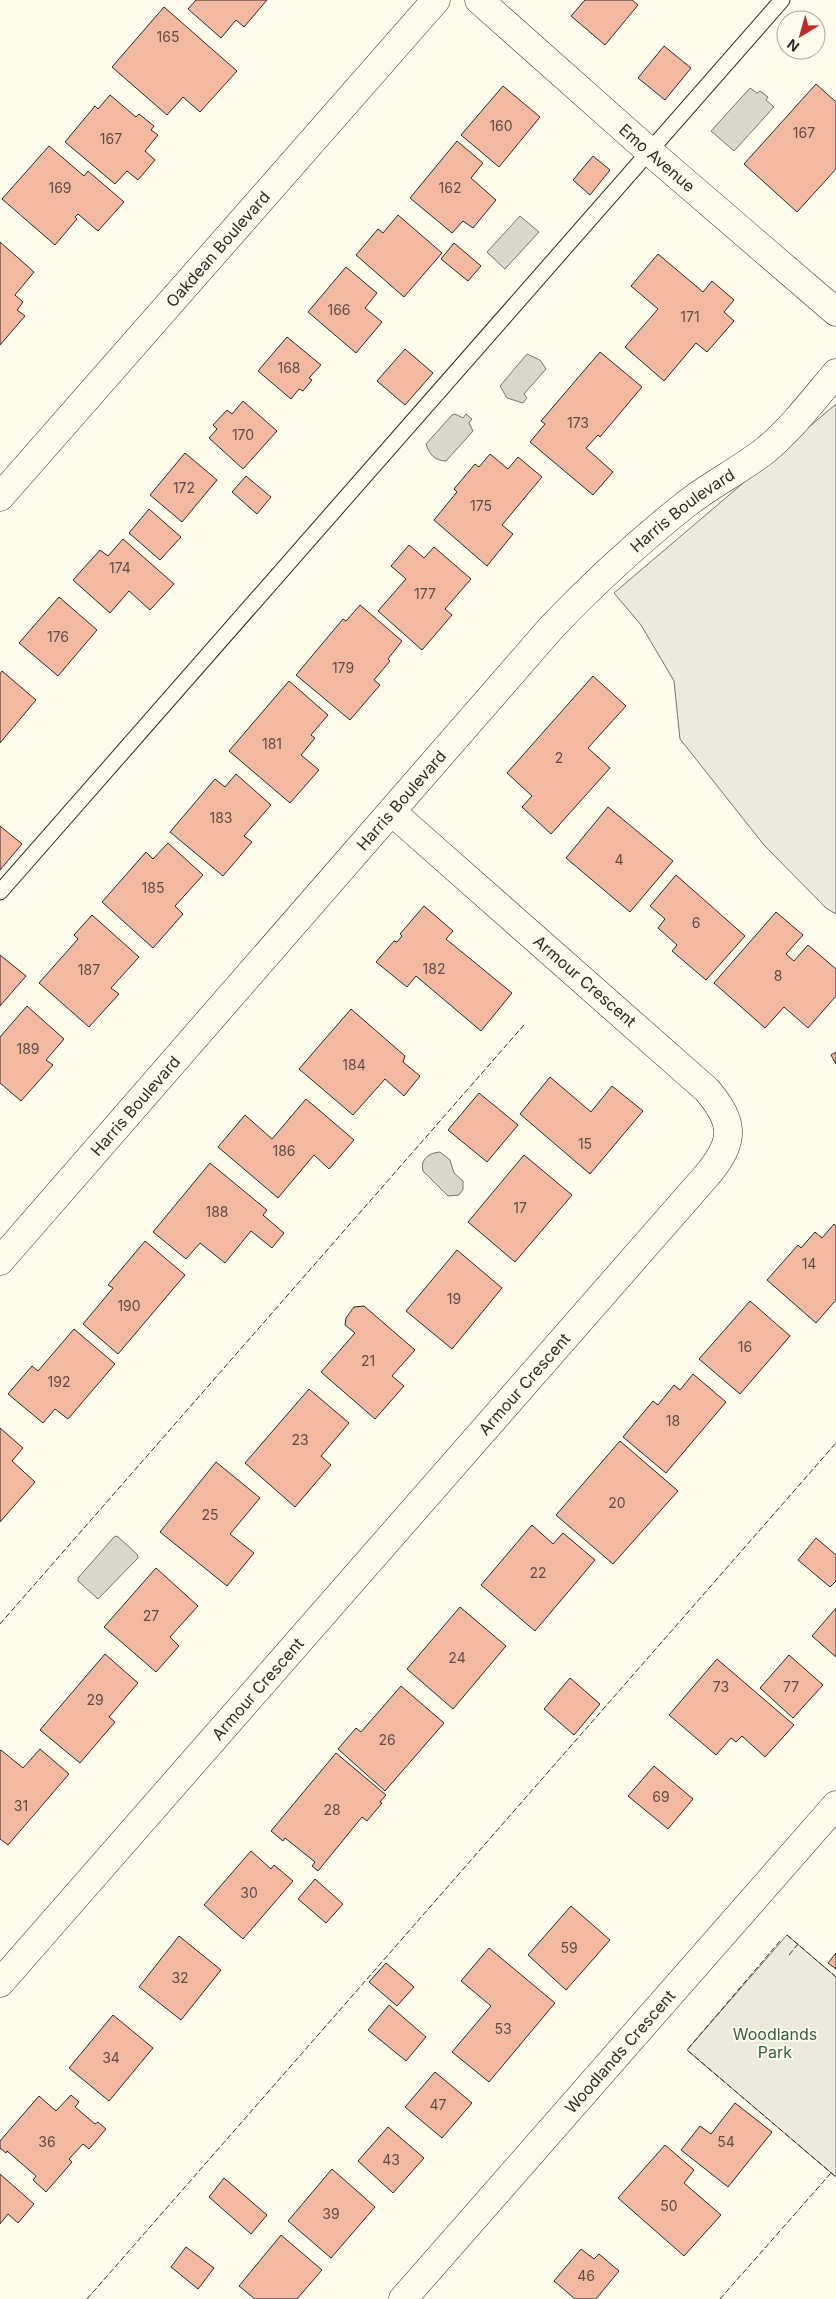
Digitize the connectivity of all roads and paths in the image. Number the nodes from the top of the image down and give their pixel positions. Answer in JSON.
{"nodes":[{"id":1,"x":436,"y":0,"type":"edge"},
{"id":2,"x":479,"y":0,"type":"edge"},
{"id":3,"x":782,"y":0,"type":"edge"},
{"id":4,"x":649,"y":151,"type":"junction"},
{"id":5,"x":836,"y":312,"type":"edge"},
{"id":6,"x":836,"y":373,"type":"edge"},
{"id":7,"x":0,"y":497,"type":"edge"},
{"id":8,"x":392,"y":812,"type":"junction"},
{"id":9,"x":0,"y":892,"type":"edge"},
{"id":10,"x":0,"y":1261,"type":"edge"},
{"id":11,"x":836,"y":1805,"type":"edge"},
{"id":12,"x":0,"y":1983,"type":"edge"},
{"id":13,"x":403,"y":2299,"type":"edge"}],
"edges":[{"from":1,"to":7,"type":"street","name":"Oakdean Boulevard"},
{"from":2,"to":4,"type":"street","name":"Emo Avenue"},
{"from":3,"to":4,"type":"lane"},
{"from":4,"to":5,"type":"street","name":"Emo Avenue"},
{"from":4,"to":9,"type":"lane"},
{"from":6,"to":8,"type":"street","name":"Harris Boulevard"},
{"from":8,"to":10,"type":"street","name":"Harris Boulevard"},
{"from":8,"to":12,"type":"street","name":"Armour Crescent"},
{"from":11,"to":13,"type":"street","name":"Woodlands Crescent"}]}
